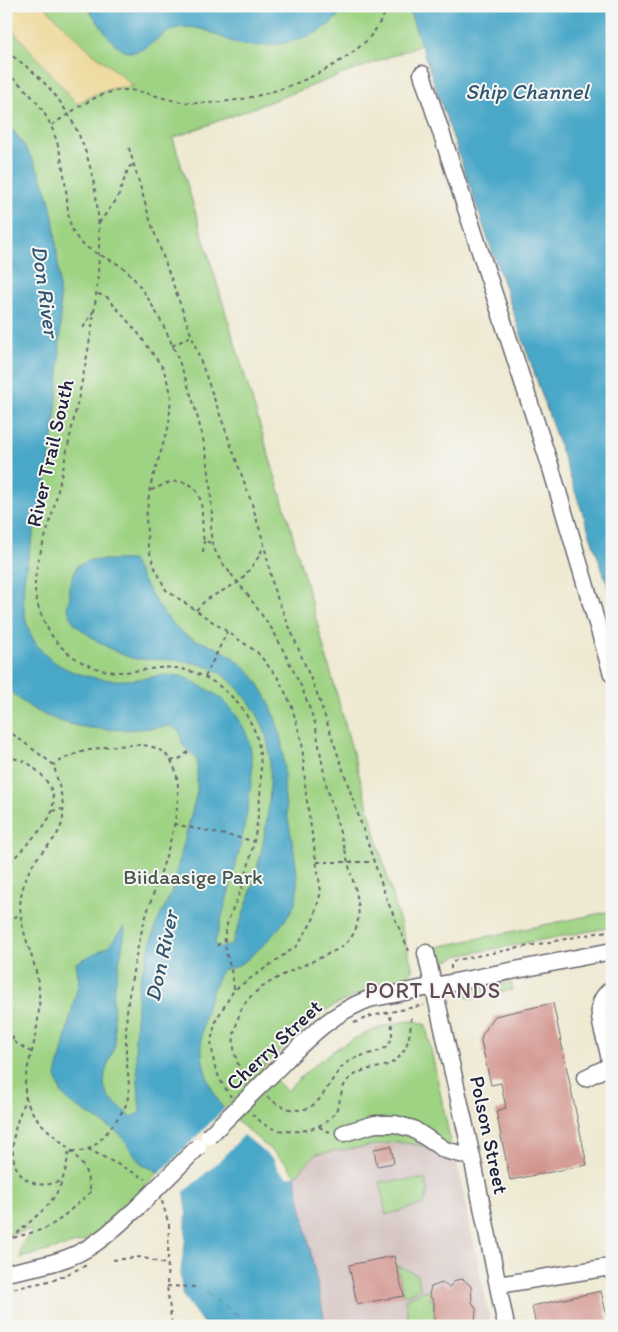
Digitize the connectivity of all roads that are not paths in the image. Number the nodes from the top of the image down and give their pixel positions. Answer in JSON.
{"nodes":[{"id":1,"x":422,"y":74,"type":"dead end"},
{"id":2,"x":612,"y":674,"type":"edge"},
{"id":3,"x":612,"y":952,"type":"edge"},
{"id":4,"x":426,"y":953,"type":"dead end"},
{"id":5,"x":433,"y":985,"type":"junction"},
{"id":6,"x":612,"y":989,"type":"edge"},
{"id":7,"x":608,"y":1032,"type":"edge"},
{"id":8,"x":611,"y":1067,"type":"edge"},
{"id":9,"x":585,"y":1078,"type":"dead end"},
{"id":10,"x":344,"y":1134,"type":"dead end"},
{"id":11,"x":472,"y":1157,"type":"junction"},
{"id":12,"x":612,"y":1272,"type":"edge"},
{"id":13,"x":6,"y":1273,"type":"edge"},
{"id":14,"x":498,"y":1285,"type":"junction"},
{"id":15,"x":506,"y":1326,"type":"edge"}],
"edges":[{"from":1,"to":2,"type":"street"},
{"from":3,"to":5,"type":"street","name":"Cherry Street"},
{"from":4,"to":5,"type":"street","name":"Polson Street"},
{"from":5,"to":11,"type":"street","name":"Polson Street"},
{"from":5,"to":13,"type":"street","name":"Cherry Street","bridge":true},
{"from":6,"to":7,"type":"street"},
{"from":7,"to":8,"type":"street"},
{"from":8,"to":9,"type":"street"},
{"from":10,"to":11,"type":"street"},
{"from":11,"to":14,"type":"street","name":"Polson Street"},
{"from":12,"to":14,"type":"street"},
{"from":14,"to":15,"type":"street","name":"Polson Street"}]}
